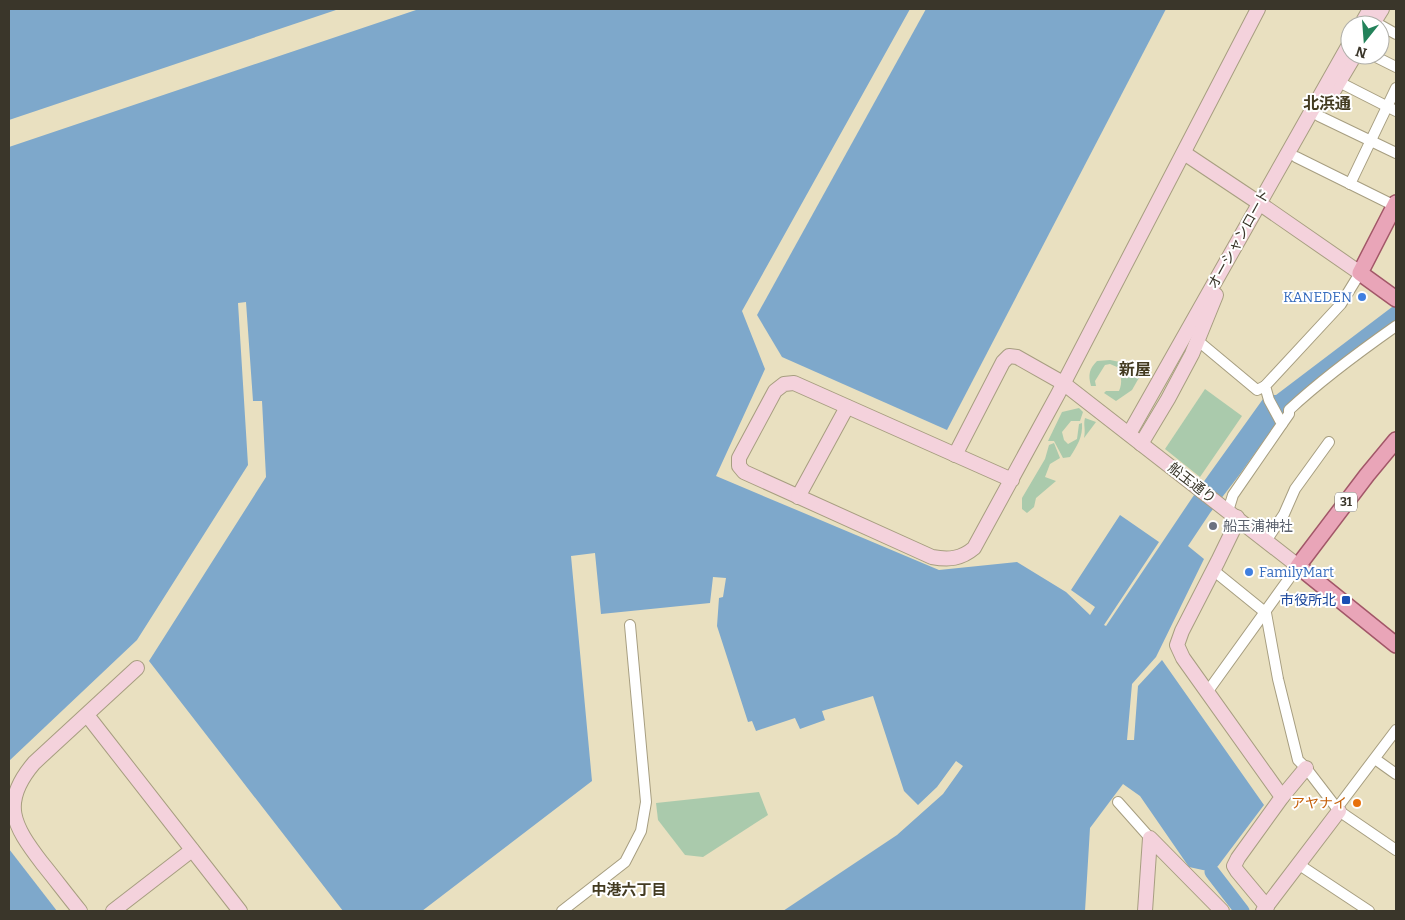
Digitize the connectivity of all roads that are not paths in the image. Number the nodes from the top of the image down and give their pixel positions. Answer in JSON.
{"nodes":[{"id":1,"x":1258,"y":9,"type":"edge"},
{"id":2,"x":1340,"y":62,"type":"edge"},
{"id":3,"x":1349,"y":65,"type":"edge"},
{"id":4,"x":1339,"y":82,"type":"junction"},
{"id":5,"x":1396,"y":88,"type":"edge"},
{"id":6,"x":1392,"y":108,"type":"edge"},
{"id":7,"x":1319,"y":116,"type":"junction"},
{"id":8,"x":1370,"y":140,"type":"junction"},
{"id":9,"x":1184,"y":153,"type":"junction"},
{"id":10,"x":1396,"y":153,"type":"edge"},
{"id":11,"x":1296,"y":156,"type":"junction"},
{"id":12,"x":1350,"y":184,"type":"junction"},
{"id":13,"x":1395,"y":204,"type":"edge"},
{"id":14,"x":1262,"y":205,"type":"junction"},
{"id":15,"x":1360,"y":273,"type":"junction"},
{"id":16,"x":1396,"y":299,"type":"edge"},
{"id":17,"x":1396,"y":326,"type":"edge"},
{"id":18,"x":1197,"y":340,"type":"junction"},
{"id":19,"x":1063,"y":383,"type":"junction"},
{"id":20,"x":1266,"y":389,"type":"junction"},
{"id":21,"x":847,"y":407,"type":"junction"},
{"id":22,"x":1281,"y":421,"type":"junction"},
{"id":23,"x":1129,"y":434,"type":"junction"},
{"id":24,"x":1396,"y":440,"type":"edge"},
{"id":25,"x":1329,"y":442,"type":"dead end"},
{"id":26,"x":1141,"y":444,"type":"junction"},
{"id":27,"x":955,"y":455,"type":"junction"},
{"id":28,"x":1012,"y":480,"type":"junction"},
{"id":29,"x":798,"y":496,"type":"junction"},
{"id":30,"x":1228,"y":511,"type":"junction"},
{"id":31,"x":1266,"y":541,"type":"junction"},
{"id":32,"x":1298,"y":566,"type":"junction"},
{"id":33,"x":1213,"y":570,"type":"junction"},
{"id":34,"x":1266,"y":612,"type":"junction"},
{"id":35,"x":630,"y":625,"type":"dead end"},
{"id":36,"x":1396,"y":645,"type":"edge"},
{"id":37,"x":137,"y":668,"type":"dead end"},
{"id":38,"x":1208,"y":691,"type":"junction"},
{"id":39,"x":87,"y":715,"type":"junction"},
{"id":40,"x":1396,"y":730,"type":"edge"},
{"id":41,"x":1375,"y":759,"type":"junction"},
{"id":42,"x":1306,"y":768,"type":"junction"},
{"id":43,"x":1396,"y":774,"type":"edge"},
{"id":44,"x":1282,"y":797,"type":"junction"},
{"id":45,"x":1118,"y":802,"type":"dead end"},
{"id":46,"x":1338,"y":809,"type":"junction"},
{"id":47,"x":1150,"y":838,"type":"junction"},
{"id":48,"x":192,"y":850,"type":"junction"},
{"id":49,"x":1396,"y":850,"type":"edge"},
{"id":50,"x":1298,"y":864,"type":"junction"},
{"id":51,"x":1265,"y":909,"type":"edge"},
{"id":52,"x":80,"y":911,"type":"edge"},
{"id":53,"x":113,"y":911,"type":"edge"},
{"id":54,"x":240,"y":911,"type":"edge"},
{"id":55,"x":562,"y":911,"type":"edge"},
{"id":56,"x":1145,"y":911,"type":"edge"},
{"id":57,"x":1222,"y":911,"type":"edge"},
{"id":58,"x":1369,"y":911,"type":"edge"}],
"edges":[{"from":1,"to":9,"type":"street"},
{"from":2,"to":14,"type":"street","name":"オーシャンロード"},
{"from":3,"to":4,"type":"street","name":"オーシャンロード"},
{"from":4,"to":6,"type":"street"},
{"from":4,"to":7,"type":"street","name":"オーシャンロード"},
{"from":5,"to":6,"type":"street"},
{"from":6,"to":8,"type":"street"},
{"from":7,"to":8,"type":"street"},
{"from":7,"to":11,"type":"street","name":"オーシャンロード"},
{"from":8,"to":10,"type":"street"},
{"from":8,"to":12,"type":"street"},
{"from":9,"to":14,"type":"street"},
{"from":9,"to":19,"type":"street"},
{"from":11,"to":12,"type":"street"},
{"from":11,"to":14,"type":"street","name":"オーシャンロード"},
{"from":12,"to":13,"type":"street"},
{"from":13,"to":15,"type":"main road"},
{"from":14,"to":15,"type":"street"},
{"from":14,"to":18,"type":"street","name":"オーシャンロード"},
{"from":14,"to":23,"type":"street","name":"オーシャンロード"},
{"from":15,"to":16,"type":"main road"},
{"from":15,"to":20,"type":"street"},
{"from":17,"to":22,"type":"street"},
{"from":18,"to":20,"type":"street"},
{"from":18,"to":26,"type":"street","name":"オーシャンロード"},
{"from":19,"to":23,"type":"street","name":"船玉通り"},
{"from":19,"to":27,"type":"street","name":"船玉通り"},
{"from":19,"to":28,"type":"street"},
{"from":20,"to":22,"type":"street"},
{"from":21,"to":27,"type":"street"},
{"from":21,"to":29,"type":"street"},
{"from":21,"to":29,"type":"street"},
{"from":22,"to":30,"type":"street"},
{"from":23,"to":26,"type":"street","name":"船玉通り"},
{"from":24,"to":32,"type":"main road","number":"31"},
{"from":25,"to":31,"type":"street"},
{"from":26,"to":30,"type":"street","name":"船玉通り"},
{"from":27,"to":28,"type":"street"},
{"from":28,"to":29,"type":"street"},
{"from":30,"to":31,"type":"street","name":"船玉通り"},
{"from":30,"to":33,"type":"street"},
{"from":31,"to":32,"type":"street","name":"船玉通り"},
{"from":32,"to":34,"type":"street"},
{"from":32,"to":36,"type":"main road","name":"船玉通り"},
{"from":33,"to":34,"type":"street"},
{"from":33,"to":38,"type":"street"},
{"from":34,"to":38,"type":"street"},
{"from":34,"to":42,"type":"street"},
{"from":35,"to":55,"type":"street"},
{"from":37,"to":39,"type":"street"},
{"from":38,"to":44,"type":"street"},
{"from":39,"to":48,"type":"street"},
{"from":39,"to":52,"type":"street"},
{"from":40,"to":41,"type":"street"},
{"from":41,"to":43,"type":"street"},
{"from":41,"to":46,"type":"street"},
{"from":42,"to":44,"type":"street"},
{"from":42,"to":46,"type":"street"},
{"from":44,"to":51,"type":"street"},
{"from":45,"to":47,"type":"street"},
{"from":46,"to":49,"type":"street"},
{"from":46,"to":50,"type":"street"},
{"from":47,"to":56,"type":"street"},
{"from":47,"to":57,"type":"street"},
{"from":48,"to":53,"type":"street"},
{"from":48,"to":54,"type":"street"},
{"from":50,"to":51,"type":"street"},
{"from":50,"to":58,"type":"street"}]}
